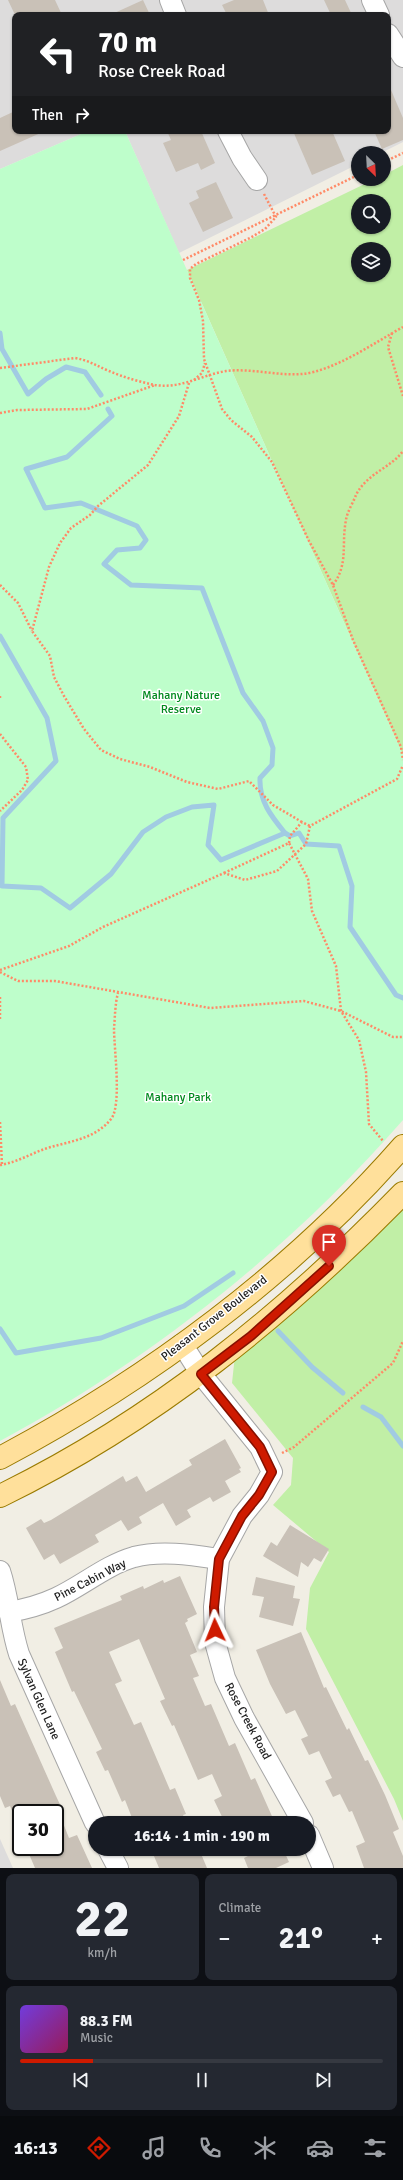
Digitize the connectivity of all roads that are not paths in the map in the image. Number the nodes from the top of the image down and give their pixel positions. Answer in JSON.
{"nodes":[{"id":1,"x":170,"y":0,"type":"edge"},
{"id":2,"x":372,"y":0,"type":"edge"},
{"id":3,"x":175,"y":12,"type":"edge"},
{"id":4,"x":378,"y":12,"type":"edge"},
{"id":5,"x":391,"y":39,"type":"edge"},
{"id":6,"x":403,"y":57,"type":"edge"},
{"id":7,"x":230,"y":134,"type":"edge"},
{"id":8,"x":257,"y":180,"type":"road end"},
{"id":9,"x":399,"y":1151,"type":"edge"},
{"id":10,"x":403,"y":1193,"type":"edge"},
{"id":11,"x":182,"y":1344,"type":"junction"},
{"id":12,"x":201,"y":1374,"type":"junction"},
{"id":13,"x":0,"y":1458,"type":"edge"},
{"id":14,"x":0,"y":1496,"type":"edge"},
{"id":15,"x":219,"y":1559,"type":"junction"},
{"id":16,"x":0,"y":1571,"type":"edge"},
{"id":17,"x":9,"y":1612,"type":"junction"},
{"id":18,"x":92,"y":1816,"type":"edge"},
{"id":19,"x":299,"y":1816,"type":"edge"},
{"id":20,"x":316,"y":1850,"type":"edge"},
{"id":21,"x":112,"y":1856,"type":"edge"},
{"id":22,"x":118,"y":1868,"type":"edge"},
{"id":23,"x":324,"y":1868,"type":"edge"}],
"edges":[{"from":1,"to":3,"type":"street"},
{"from":2,"to":4,"type":"street"},
{"from":5,"to":6,"type":"street"},
{"from":7,"to":8,"type":"street"},
{"from":9,"to":11,"type":"main road","name":"Pleasant Grove Boulevard"},
{"from":10,"to":12,"type":"main road"},
{"from":11,"to":12,"type":"street","name":"Rose Creek Road"},
{"from":11,"to":13,"type":"main road","name":"Pleasant Grove Boulevard"},
{"from":12,"to":14,"type":"main road"},
{"from":12,"to":15,"type":"street","name":"Rose Creek Road"},
{"from":15,"to":17,"type":"street","name":"Pine Cabin Way"},
{"from":15,"to":19,"type":"street","name":"Rose Creek Road"},
{"from":16,"to":17,"type":"street","name":"Sylvan Glen Lane"},
{"from":17,"to":18,"type":"street","name":"Sylvan Glen Lane"},
{"from":20,"to":23,"type":"street"},
{"from":21,"to":22,"type":"street"}]}
